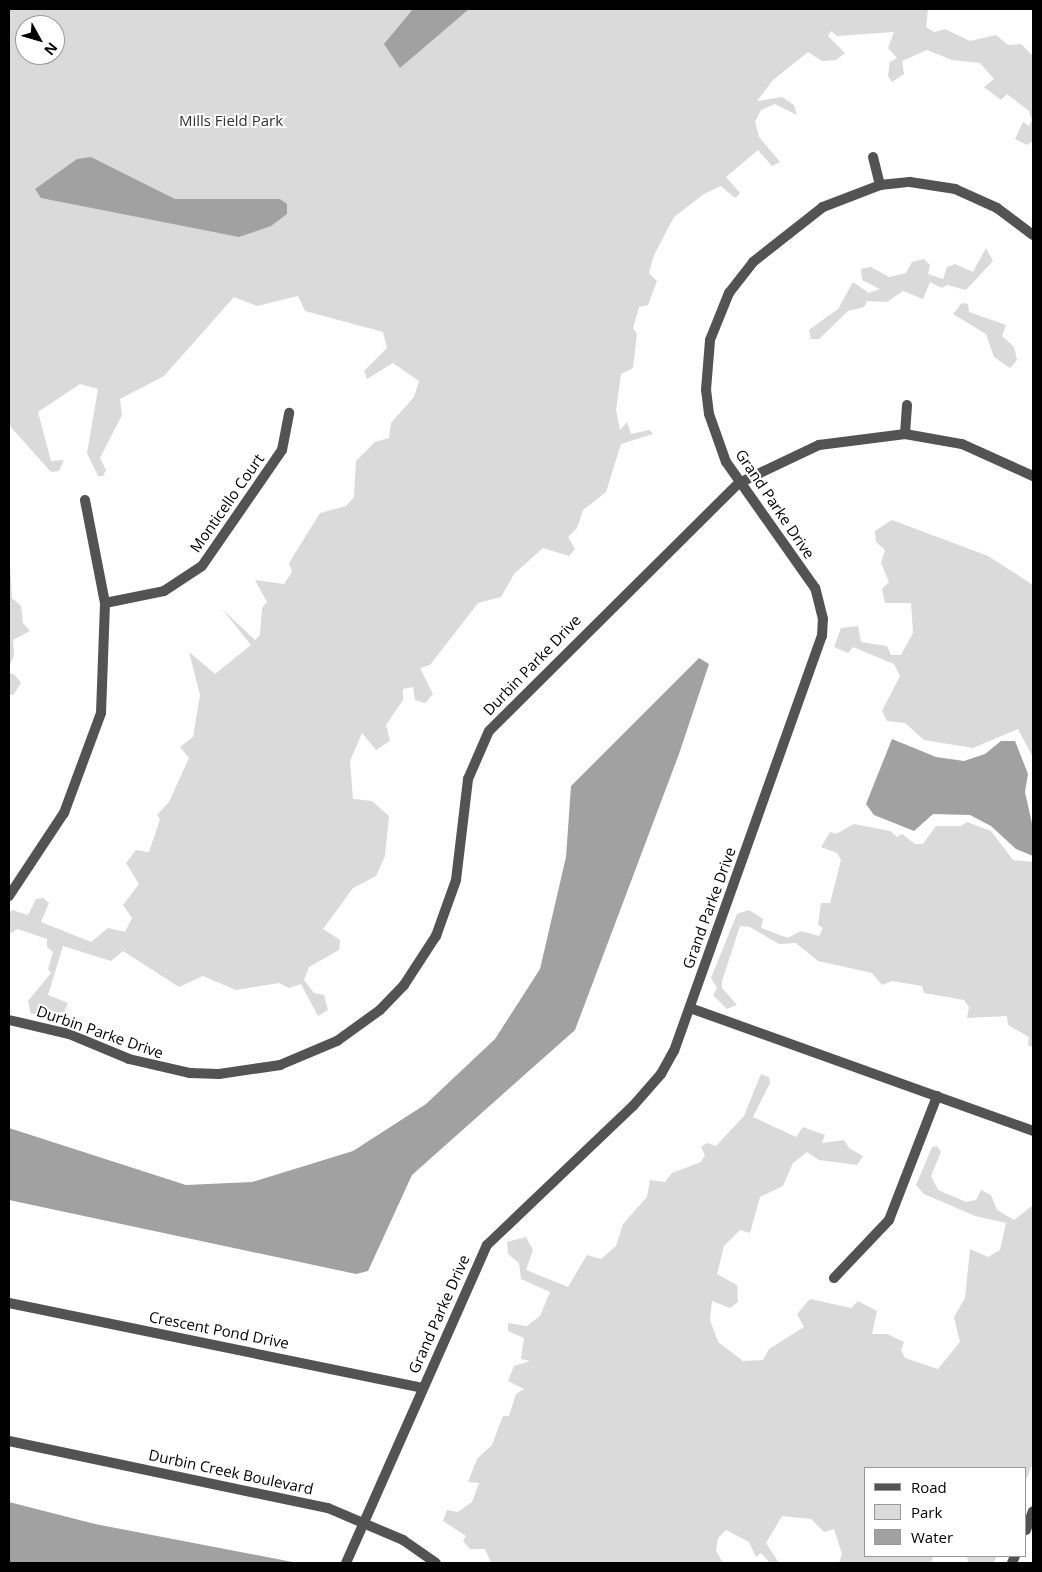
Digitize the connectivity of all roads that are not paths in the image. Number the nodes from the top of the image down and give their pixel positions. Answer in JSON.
{"nodes":[{"id":1,"x":873,"y":157,"type":"dead end"},
{"id":2,"x":880,"y":185,"type":"junction"},
{"id":3,"x":1033,"y":235,"type":"edge"},
{"id":4,"x":907,"y":405,"type":"dead end"},
{"id":5,"x":289,"y":413,"type":"dead end"},
{"id":6,"x":905,"y":434,"type":"junction"},
{"id":7,"x":1033,"y":476,"type":"edge"},
{"id":8,"x":739,"y":483,"type":"junction"},
{"id":9,"x":86,"y":500,"type":"dead end"},
{"id":10,"x":105,"y":603,"type":"junction"},
{"id":11,"x":9,"y":896,"type":"edge"},
{"id":12,"x":690,"y":1008,"type":"junction"},
{"id":13,"x":9,"y":1020,"type":"edge"},
{"id":14,"x":937,"y":1096,"type":"junction"},
{"id":15,"x":1033,"y":1131,"type":"edge"},
{"id":16,"x":834,"y":1278,"type":"dead end"},
{"id":17,"x":9,"y":1303,"type":"edge"},
{"id":18,"x":422,"y":1388,"type":"junction"},
{"id":19,"x":9,"y":1441,"type":"edge"},
{"id":20,"x":1033,"y":1511,"type":"edge"},
{"id":21,"x":365,"y":1521,"type":"junction"},
{"id":22,"x":1027,"y":1527,"type":"edge"},
{"id":23,"x":346,"y":1563,"type":"edge"},
{"id":24,"x":436,"y":1563,"type":"edge"}],
"edges":[{"from":1,"to":2,"type":"street"},
{"from":2,"to":3,"type":"street","name":"Grand Parke Drive"},
{"from":2,"to":8,"type":"street","name":"Grand Parke Drive"},
{"from":4,"to":6,"type":"street"},
{"from":5,"to":10,"type":"street","name":"Monticello Court"},
{"from":6,"to":7,"type":"street","name":"Durbin Parke Drive"},
{"from":6,"to":8,"type":"street","name":"Durbin Parke Drive"},
{"from":8,"to":12,"type":"street","name":"Grand Parke Drive"},
{"from":8,"to":13,"type":"street","name":"Durbin Parke Drive"},
{"from":9,"to":10,"type":"street"},
{"from":10,"to":11,"type":"street"},
{"from":12,"to":14,"type":"street"},
{"from":12,"to":18,"type":"street","name":"Grand Parke Drive"},
{"from":14,"to":15,"type":"street"},
{"from":14,"to":16,"type":"street"},
{"from":17,"to":18,"type":"street","name":"Crescent Pond Drive"},
{"from":18,"to":21,"type":"street","name":"Grand Parke Drive"},
{"from":19,"to":21,"type":"street","name":"Durbin Creek Boulevard"},
{"from":20,"to":22,"type":"street"},
{"from":21,"to":23,"type":"street","name":"Grand Parke Drive"},
{"from":21,"to":24,"type":"street","name":"Durbin Creek Boulevard"}]}
